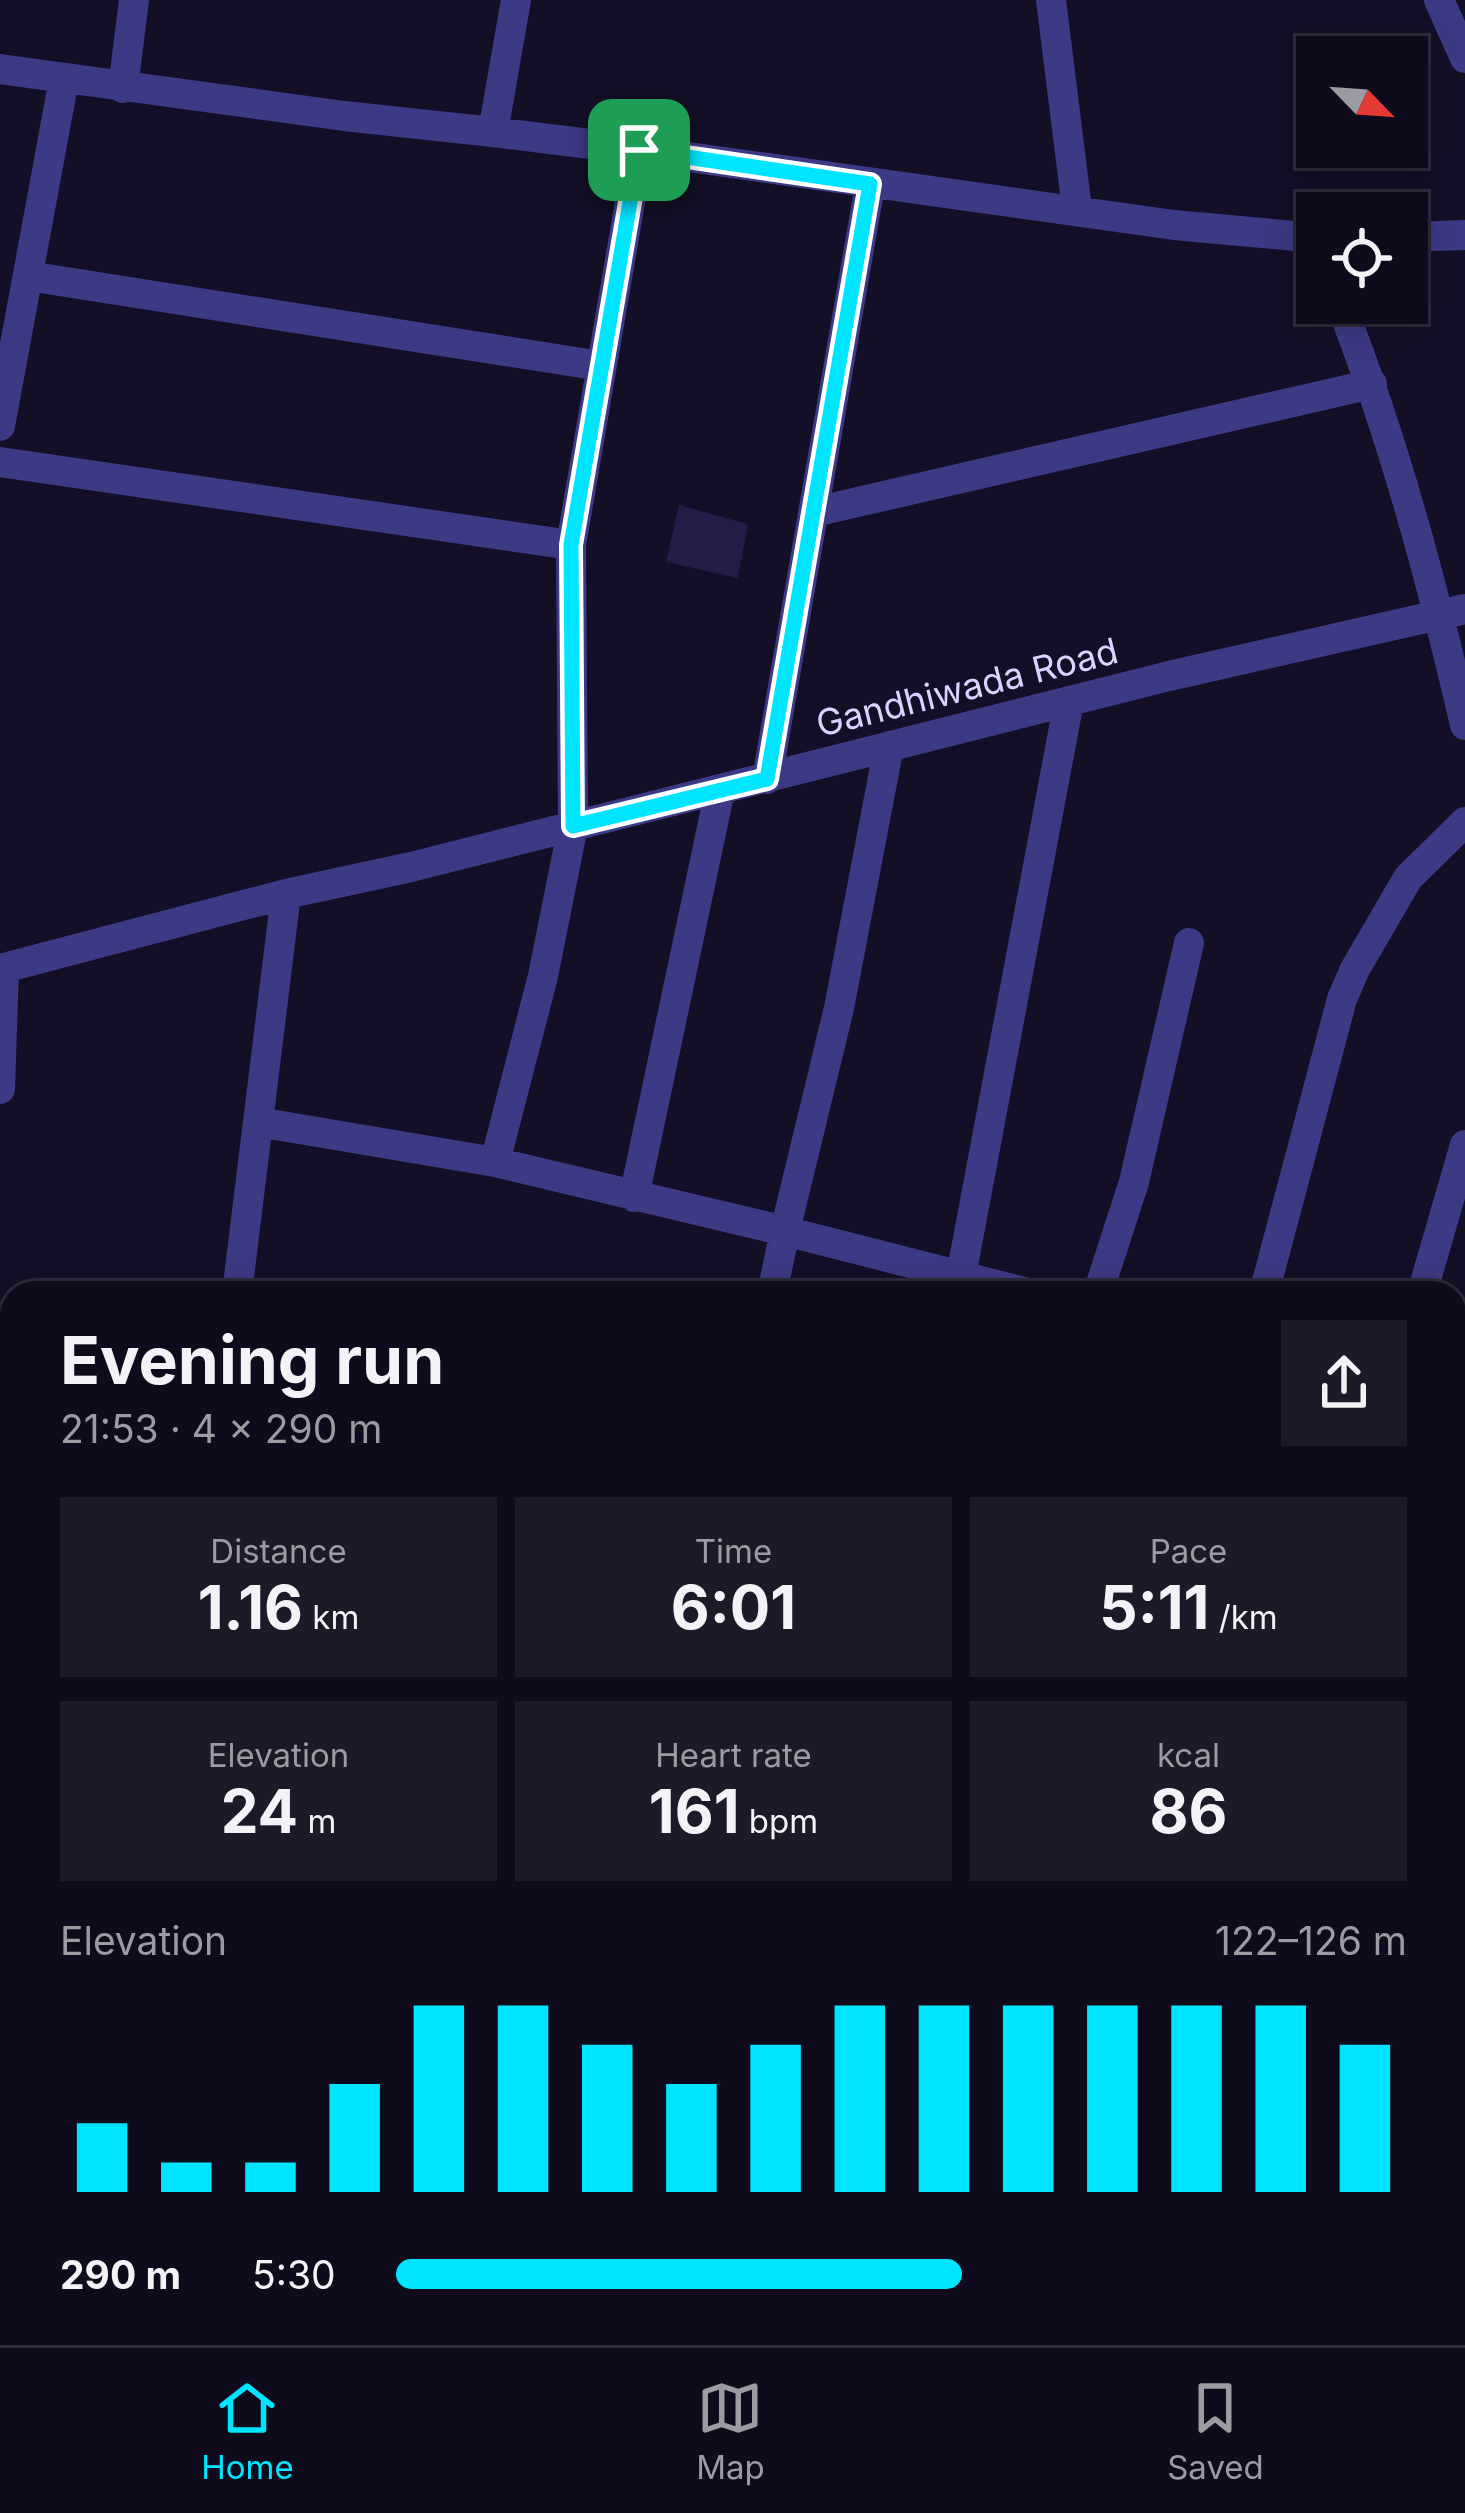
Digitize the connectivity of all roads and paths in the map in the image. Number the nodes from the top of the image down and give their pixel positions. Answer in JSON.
{"nodes":[{"id":1,"x":134,"y":0,"type":"edge"},
{"id":2,"x":516,"y":0,"type":"edge"},
{"id":3,"x":1052,"y":0,"type":"edge"},
{"id":4,"x":1439,"y":0,"type":"edge"},
{"id":5,"x":1465,"y":58,"type":"edge"},
{"id":6,"x":0,"y":69,"type":"edge"},
{"id":7,"x":64,"y":79,"type":"junction"},
{"id":8,"x":123,"y":88,"type":"junction"},
{"id":9,"x":493,"y":132,"type":"junction"},
{"id":10,"x":639,"y":150,"type":"junction"},
{"id":11,"x":870,"y":184,"type":"junction"},
{"id":12,"x":1077,"y":209,"type":"junction"},
{"id":13,"x":1465,"y":235,"type":"edge"},
{"id":14,"x":1428,"y":236,"type":"edge"},
{"id":15,"x":1296,"y":239,"type":"edge"},
{"id":16,"x":28,"y":276,"type":"junction"},
{"id":17,"x":1348,"y":324,"type":"edge"},
{"id":18,"x":601,"y":366,"type":"junction"},
{"id":19,"x":1372,"y":384,"type":"junction"},
{"id":20,"x":0,"y":426,"type":"edge"},
{"id":21,"x":0,"y":462,"type":"edge"},
{"id":22,"x":814,"y":512,"type":"junction"},
{"id":23,"x":571,"y":545,"type":"junction"},
{"id":24,"x":1452,"y":613,"type":"edge"},
{"id":25,"x":1069,"y":701,"type":"junction"},
{"id":26,"x":1465,"y":725,"type":"edge"},
{"id":27,"x":889,"y":746,"type":"junction"},
{"id":28,"x":767,"y":779,"type":"junction"},
{"id":29,"x":720,"y":790,"type":"junction"},
{"id":30,"x":1465,"y":822,"type":"edge"},
{"id":31,"x":573,"y":826,"type":"junction"},
{"id":32,"x":286,"y":894,"type":"junction"},
{"id":33,"x":1190,"y":943,"type":"dead end"},
{"id":34,"x":2,"y":969,"type":"edge"},
{"id":35,"x":0,"y":1089,"type":"edge"},
{"id":36,"x":258,"y":1122,"type":"junction"},
{"id":37,"x":1465,"y":1145,"type":"edge"},
{"id":38,"x":495,"y":1162,"type":"junction"},
{"id":39,"x":634,"y":1197,"type":"junction"},
{"id":40,"x":784,"y":1231,"type":"junction"},
{"id":41,"x":961,"y":1276,"type":"junction"},
{"id":42,"x":238,"y":1281,"type":"edge"},
{"id":43,"x":774,"y":1281,"type":"edge"},
{"id":44,"x":981,"y":1281,"type":"edge"},
{"id":45,"x":1102,"y":1281,"type":"edge"},
{"id":46,"x":1267,"y":1281,"type":"edge"},
{"id":47,"x":1425,"y":1281,"type":"edge"}],
"edges":[{"from":1,"to":8,"type":"street"},
{"from":2,"to":9,"type":"street"},
{"from":3,"to":12,"type":"street"},
{"from":4,"to":5,"type":"street"},
{"from":6,"to":7,"type":"street"},
{"from":7,"to":8,"type":"street"},
{"from":7,"to":16,"type":"street"},
{"from":8,"to":9,"type":"street"},
{"from":9,"to":10,"type":"street"},
{"from":10,"to":11,"type":"street"},
{"from":10,"to":18,"type":"street"},
{"from":11,"to":12,"type":"street"},
{"from":11,"to":22,"type":"street"},
{"from":12,"to":15,"type":"street"},
{"from":13,"to":14,"type":"street"},
{"from":16,"to":18,"type":"street"},
{"from":16,"to":20,"type":"street"},
{"from":17,"to":19,"type":"street"},
{"from":18,"to":23,"type":"street"},
{"from":19,"to":22,"type":"street"},
{"from":19,"to":24,"type":"street"},
{"from":21,"to":23,"type":"street"},
{"from":22,"to":28,"type":"street"},
{"from":23,"to":31,"type":"street"},
{"from":24,"to":25,"type":"street","name":"Gandhiwada Road"},
{"from":24,"to":26,"type":"street"},
{"from":25,"to":27,"type":"street","name":"Gandhiwada Road"},
{"from":25,"to":41,"type":"street"},
{"from":27,"to":28,"type":"street","name":"Gandhiwada Road"},
{"from":27,"to":40,"type":"street"},
{"from":28,"to":29,"type":"street","name":"Gandhiwada Road"},
{"from":29,"to":31,"type":"street","name":"Gandhiwada Road"},
{"from":29,"to":39,"type":"street"},
{"from":30,"to":46,"type":"street"},
{"from":31,"to":32,"type":"street","name":"Gandhiwada Road"},
{"from":31,"to":38,"type":"street"},
{"from":32,"to":34,"type":"street","name":"Gandhiwada Road"},
{"from":32,"to":36,"type":"street"},
{"from":33,"to":45,"type":"street"},
{"from":34,"to":35,"type":"street"},
{"from":36,"to":38,"type":"street"},
{"from":36,"to":42,"type":"street"},
{"from":37,"to":47,"type":"street"},
{"from":38,"to":39,"type":"street"},
{"from":39,"to":40,"type":"street"},
{"from":40,"to":41,"type":"street"},
{"from":40,"to":43,"type":"street"},
{"from":41,"to":44,"type":"street"}]}
